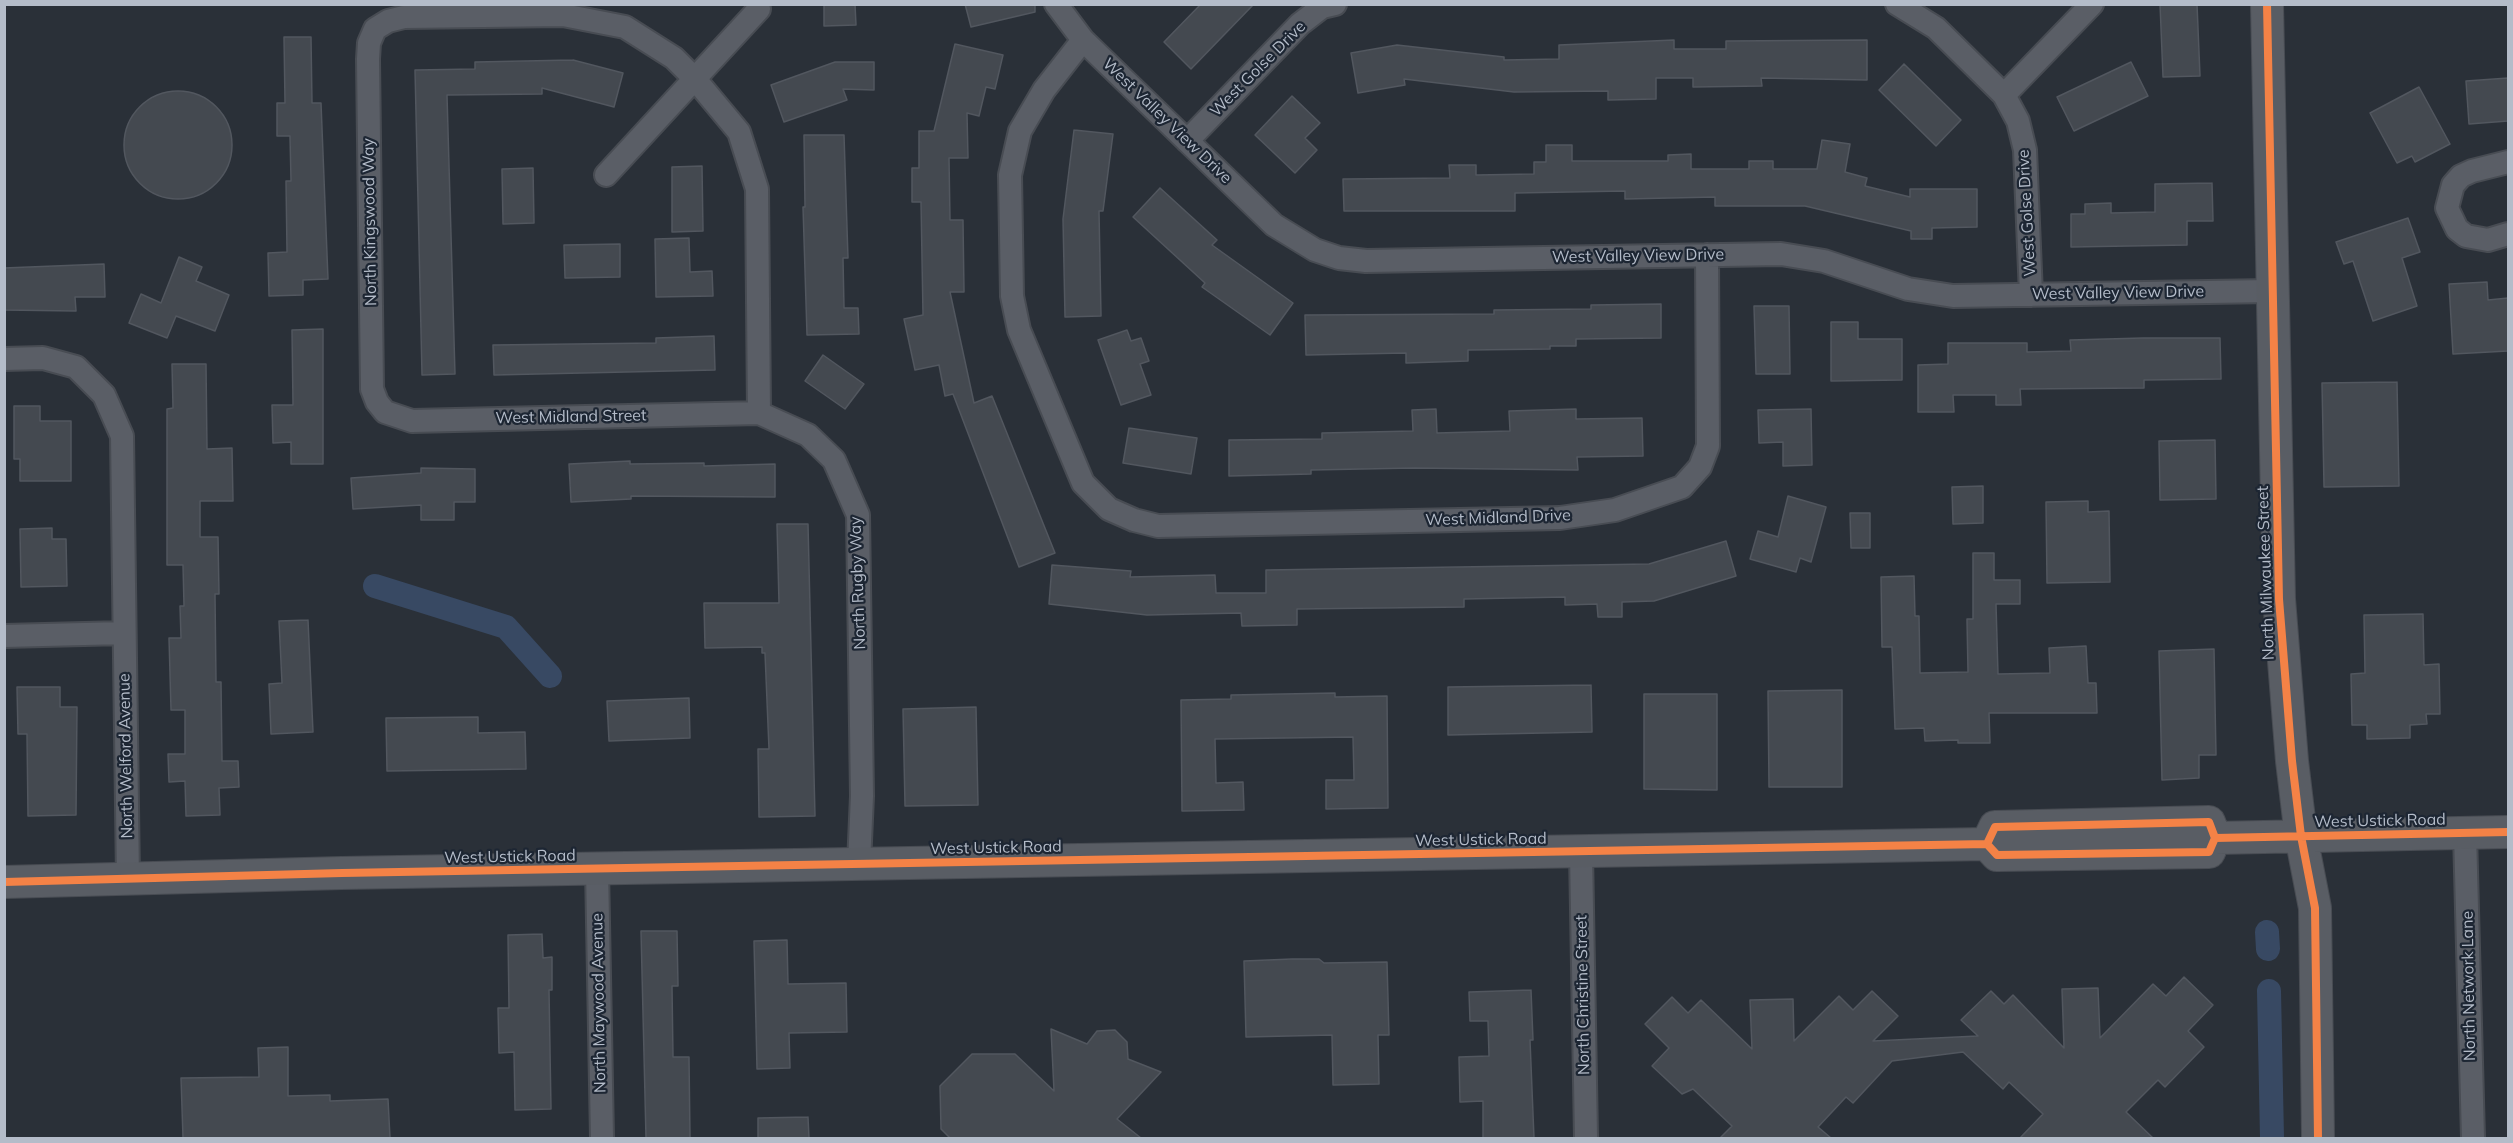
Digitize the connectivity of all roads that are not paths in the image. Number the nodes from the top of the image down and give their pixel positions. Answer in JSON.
{"nodes":[{"id":1,"x":1056,"y":4,"type":"edge"},
{"id":2,"x":1335,"y":4,"type":"edge"},
{"id":3,"x":1897,"y":4,"type":"edge"},
{"id":4,"x":2092,"y":4,"type":"edge"},
{"id":5,"x":2267,"y":4,"type":"edge"},
{"id":6,"x":759,"y":9,"type":"dead end"},
{"id":7,"x":1083,"y":40,"type":"junction"},
{"id":8,"x":695,"y":79,"type":"junction"},
{"id":9,"x":2004,"y":95,"type":"junction"},
{"id":10,"x":1187,"y":141,"type":"junction"},
{"id":11,"x":2508,"y":162,"type":"edge"},
{"id":12,"x":606,"y":175,"type":"dead end"},
{"id":13,"x":2508,"y":234,"type":"edge"},
{"id":14,"x":1707,"y":255,"type":"junction"},
{"id":15,"x":2271,"y":291,"type":"junction"},
{"id":16,"x":2031,"y":295,"type":"junction"},
{"id":17,"x":4,"y":359,"type":"edge"},
{"id":18,"x":385,"y":412,"type":"joint"},
{"id":19,"x":759,"y":413,"type":"junction"},
{"id":20,"x":124,"y":633,"type":"junction"},
{"id":21,"x":4,"y":636,"type":"edge"},
{"id":22,"x":2508,"y":832,"type":"edge"},
{"id":23,"x":2465,"y":833,"type":"junction"},
{"id":24,"x":2301,"y":836,"type":"junction"},
{"id":25,"x":1581,"y":852,"type":"junction"},
{"id":26,"x":860,"y":864,"type":"junction"},
{"id":27,"x":597,"y":868,"type":"junction"},
{"id":28,"x":128,"y":879,"type":"junction"},
{"id":29,"x":4,"y":882,"type":"edge"},
{"id":30,"x":602,"y":1138,"type":"edge"},
{"id":31,"x":1586,"y":1138,"type":"edge"},
{"id":32,"x":2318,"y":1138,"type":"edge"},
{"id":33,"x":2473,"y":1138,"type":"edge"}],
"edges":[{"from":1,"to":7,"type":"street","name":"West Valley View Drive"},
{"from":2,"to":10,"type":"street","name":"West Golse Drive"},
{"from":3,"to":9,"type":"street","name":"West Golse Drive"},
{"from":4,"to":9,"type":"street"},
{"from":5,"to":15,"type":"main road","name":"North Milwaukee Street"},
{"from":6,"to":8,"type":"street"},
{"from":7,"to":10,"type":"street","name":"West Valley View Drive"},
{"from":7,"to":14,"type":"street","name":"West Midland Drive"},
{"from":8,"to":12,"type":"street"},
{"from":8,"to":18,"type":"street","name":"North Kingswood Way"},
{"from":8,"to":19,"type":"street"},
{"from":9,"to":16,"type":"street","name":"West Golse Drive"},
{"from":10,"to":14,"type":"street","name":"West Valley View Drive"},
{"from":11,"to":13,"type":"street"},
{"from":14,"to":16,"type":"street","name":"West Valley View Drive"},
{"from":15,"to":16,"type":"street","name":"West Valley View Drive"},
{"from":15,"to":24,"type":"main road","name":"North Milwaukee Street"},
{"from":17,"to":20,"type":"street","name":"North Welford Avenue"},
{"from":18,"to":19,"type":"street","name":"West Midland Street"},
{"from":19,"to":26,"type":"street","name":"North Rugby Way"},
{"from":20,"to":21,"type":"street"},
{"from":20,"to":28,"type":"street","name":"North Welford Avenue"},
{"from":22,"to":23,"type":"main road","name":"West Ustick Road"},
{"from":23,"to":24,"type":"main road","name":"West Ustick Road"},
{"from":23,"to":33,"type":"street","name":"North Network Lane"},
{"from":24,"to":25,"type":"main road","name":"West Ustick Road"},
{"from":24,"to":32,"type":"main road","name":"North Milwaukee Street"},
{"from":25,"to":26,"type":"main road","name":"West Ustick Road"},
{"from":25,"to":31,"type":"street","name":"North Christine Street"},
{"from":26,"to":27,"type":"main road","name":"West Ustick Road"},
{"from":27,"to":28,"type":"main road","name":"West Ustick Road"},
{"from":27,"to":30,"type":"street","name":"North Maywood Avenue"},
{"from":28,"to":29,"type":"main road","name":"West Ustick Road"}]}
